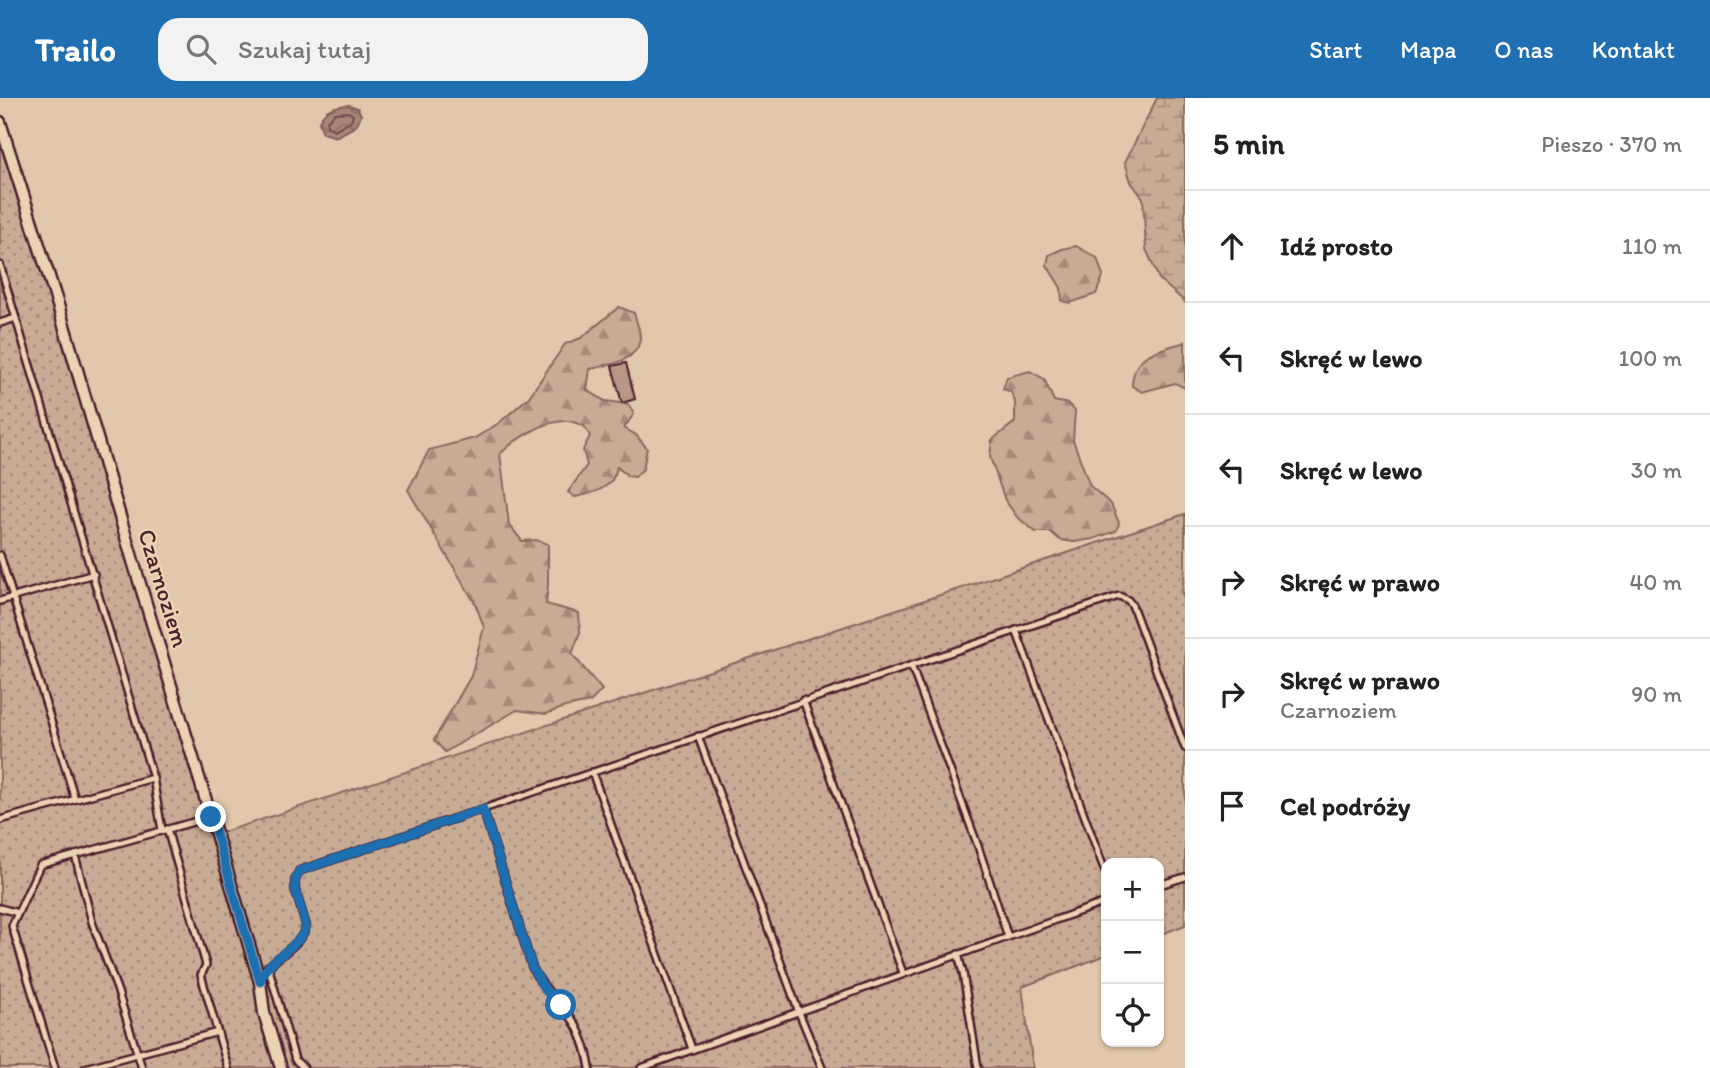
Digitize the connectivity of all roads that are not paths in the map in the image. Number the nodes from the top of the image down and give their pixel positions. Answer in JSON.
{"nodes":[{"id":1,"x":0,"y":122,"type":"edge"},
{"id":2,"x":0,"y":265,"type":"edge"},
{"id":3,"x":16,"y":318,"type":"junction"},
{"id":4,"x":0,"y":323,"type":"edge"},
{"id":5,"x":0,"y":555,"type":"edge"},
{"id":6,"x":94,"y":574,"type":"junction"},
{"id":7,"x":13,"y":597,"type":"junction"},
{"id":8,"x":0,"y":601,"type":"edge"},
{"id":9,"x":1016,"y":630,"type":"junction"},
{"id":10,"x":911,"y":665,"type":"junction"},
{"id":11,"x":803,"y":700,"type":"junction"},
{"id":12,"x":698,"y":736,"type":"junction"},
{"id":13,"x":1185,"y":748,"type":"edge"},
{"id":14,"x":592,"y":772,"type":"junction"},
{"id":15,"x":153,"y":778,"type":"junction"},
{"id":16,"x":75,"y":799,"type":"junction"},
{"id":17,"x":483,"y":809,"type":"junction"},
{"id":18,"x":211,"y":817,"type":"junction"},
{"id":19,"x":0,"y":820,"type":"edge"},
{"id":20,"x":164,"y":830,"type":"junction"},
{"id":21,"x":75,"y":855,"type":"junction"},
{"id":22,"x":1101,"y":860,"type":"edge"},
{"id":23,"x":1185,"y":877,"type":"edge"},
{"id":24,"x":1164,"y":883,"type":"edge"},
{"id":25,"x":1101,"y":904,"type":"edge"},
{"id":26,"x":0,"y":908,"type":"edge"},
{"id":27,"x":18,"y":913,"type":"junction"},
{"id":28,"x":1007,"y":937,"type":"junction"},
{"id":29,"x":958,"y":954,"type":"junction"},
{"id":30,"x":268,"y":966,"type":"junction"},
{"id":31,"x":903,"y":973,"type":"junction"},
{"id":32,"x":260,"y":982,"type":"junction"},
{"id":33,"x":798,"y":1010,"type":"junction"},
{"id":34,"x":218,"y":1032,"type":"junction"},
{"id":35,"x":692,"y":1049,"type":"junction"},
{"id":36,"x":137,"y":1054,"type":"junction"},
{"id":37,"x":55,"y":1068,"type":"edge"},
{"id":38,"x":85,"y":1068,"type":"edge"},
{"id":39,"x":142,"y":1068,"type":"edge"},
{"id":40,"x":228,"y":1068,"type":"edge"},
{"id":41,"x":281,"y":1068,"type":"edge"},
{"id":42,"x":304,"y":1068,"type":"edge"},
{"id":43,"x":590,"y":1068,"type":"edge"},
{"id":44,"x":641,"y":1068,"type":"edge"},
{"id":45,"x":822,"y":1068,"type":"edge"},
{"id":46,"x":978,"y":1068,"type":"edge"}],
"edges":[{"from":1,"to":18,"type":"street","name":"Czarnoziem"},
{"from":2,"to":3,"type":"lane"},
{"from":3,"to":4,"type":"lane"},
{"from":3,"to":6,"type":"lane"},
{"from":5,"to":7,"type":"lane"},
{"from":6,"to":7,"type":"lane"},
{"from":6,"to":15,"type":"lane"},
{"from":7,"to":8,"type":"lane"},
{"from":7,"to":16,"type":"lane"},
{"from":9,"to":10,"type":"lane"},
{"from":9,"to":13,"type":"lane"},
{"from":9,"to":22,"type":"lane"},
{"from":10,"to":11,"type":"lane"},
{"from":10,"to":28,"type":"lane"},
{"from":11,"to":12,"type":"lane"},
{"from":11,"to":31,"type":"lane"},
{"from":12,"to":14,"type":"lane"},
{"from":12,"to":33,"type":"lane"},
{"from":14,"to":17,"type":"lane"},
{"from":14,"to":35,"type":"lane"},
{"from":15,"to":16,"type":"lane"},
{"from":15,"to":20,"type":"lane"},
{"from":16,"to":19,"type":"lane"},
{"from":17,"to":30,"type":"lane"},
{"from":17,"to":43,"type":"lane"},
{"from":18,"to":20,"type":"lane"},
{"from":18,"to":32,"type":"street","name":"Czarnoziem"},
{"from":20,"to":21,"type":"lane"},
{"from":20,"to":34,"type":"lane"},
{"from":21,"to":27,"type":"lane"},
{"from":21,"to":36,"type":"lane"},
{"from":23,"to":24,"type":"lane"},
{"from":25,"to":28,"type":"lane"},
{"from":26,"to":27,"type":"lane"},
{"from":27,"to":37,"type":"lane"},
{"from":28,"to":29,"type":"lane"},
{"from":29,"to":31,"type":"lane"},
{"from":29,"to":46,"type":"lane"},
{"from":30,"to":32,"type":"lane"},
{"from":30,"to":42,"type":"lane"},
{"from":31,"to":33,"type":"lane"},
{"from":32,"to":41,"type":"street","name":"Czarnoziem"},
{"from":33,"to":35,"type":"lane"},
{"from":33,"to":45,"type":"lane"},
{"from":34,"to":36,"type":"lane"},
{"from":34,"to":40,"type":"lane"},
{"from":35,"to":44,"type":"lane"},
{"from":36,"to":38,"type":"lane"},
{"from":36,"to":39,"type":"lane"}]}
